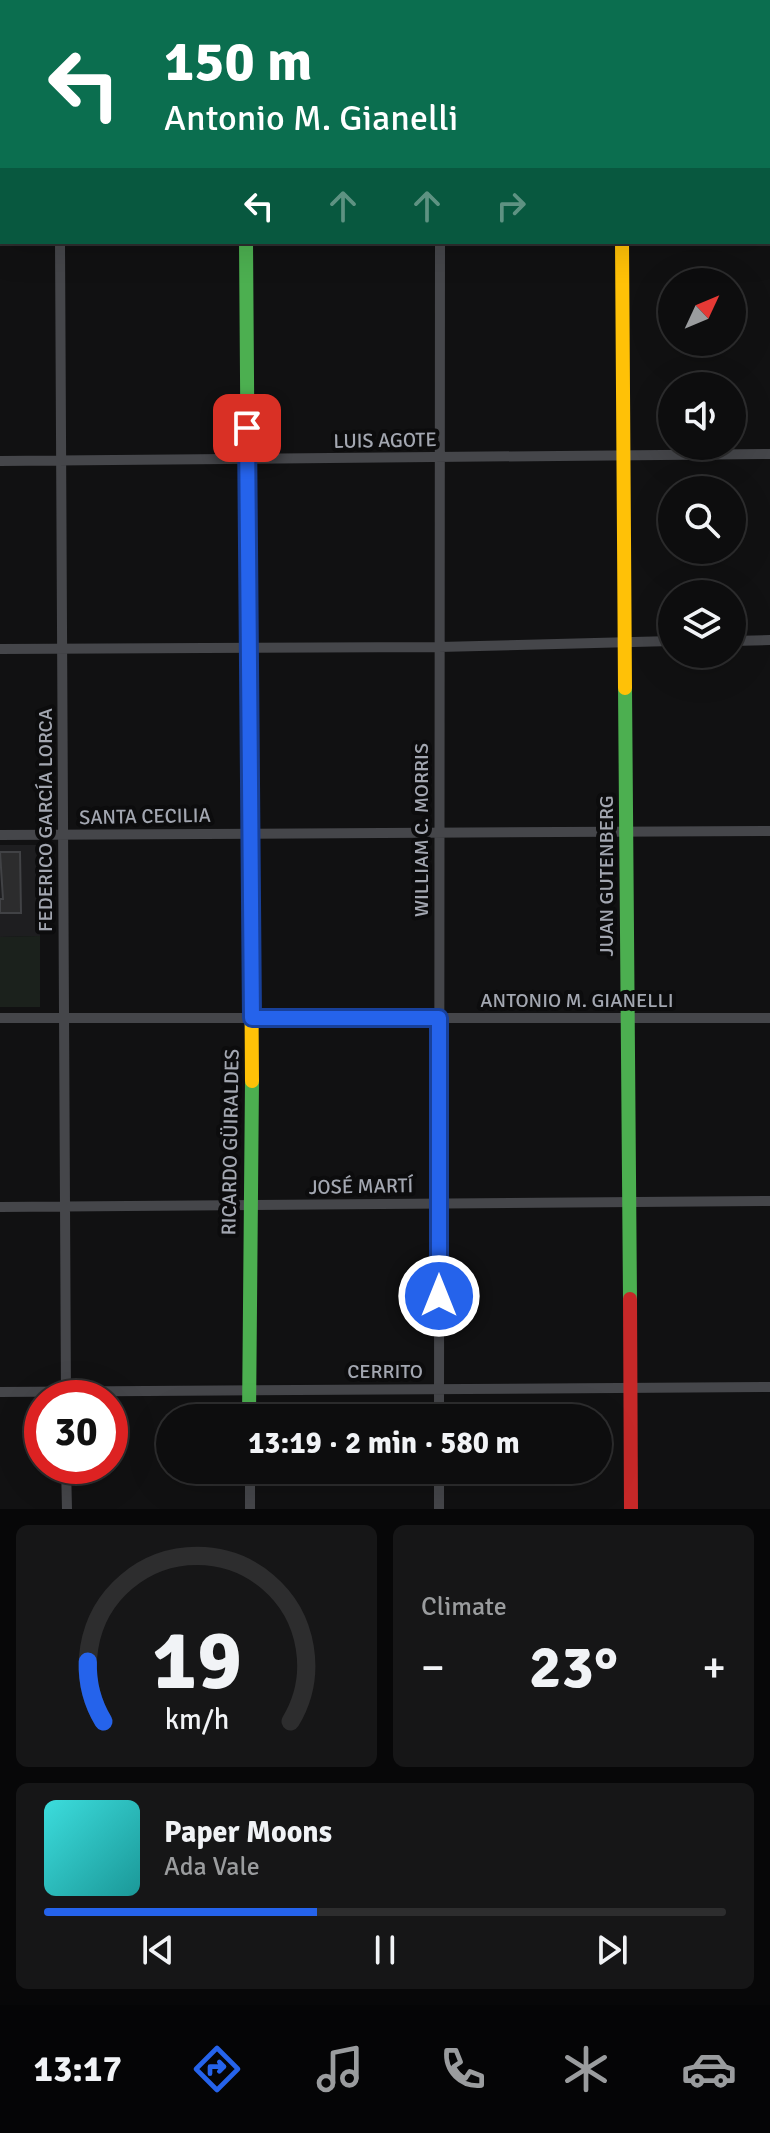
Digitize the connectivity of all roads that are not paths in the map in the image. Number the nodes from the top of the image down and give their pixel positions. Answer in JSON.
{"nodes":[{"id":1,"x":60,"y":244,"type":"edge"},
{"id":2,"x":246,"y":244,"type":"edge"},
{"id":3,"x":440,"y":244,"type":"edge"},
{"id":4,"x":622,"y":244,"type":"edge"},
{"id":5,"x":770,"y":454,"type":"edge"},
{"id":6,"x":624,"y":455,"type":"junction"},
{"id":7,"x":439,"y":457,"type":"junction"},
{"id":8,"x":247,"y":459,"type":"junction"},
{"id":9,"x":61,"y":460,"type":"junction"},
{"id":10,"x":0,"y":461,"type":"edge"},
{"id":11,"x":770,"y":640,"type":"edge"},
{"id":12,"x":658,"y":641,"type":"edge"},
{"id":13,"x":746,"y":641,"type":"edge"},
{"id":14,"x":625,"y":642,"type":"junction"},
{"id":15,"x":247,"y":646,"type":"junction"},
{"id":16,"x":439,"y":647,"type":"junction"},
{"id":17,"x":62,"y":648,"type":"junction"},
{"id":18,"x":0,"y":649,"type":"edge"},
{"id":19,"x":439,"y":831,"type":"junction"},
{"id":20,"x":770,"y":831,"type":"edge"},
{"id":21,"x":626,"y":832,"type":"junction"},
{"id":22,"x":251,"y":833,"type":"junction"},
{"id":23,"x":0,"y":835,"type":"edge"},
{"id":24,"x":63,"y":835,"type":"junction"},
{"id":25,"x":0,"y":1018,"type":"edge"},
{"id":26,"x":64,"y":1018,"type":"junction"},
{"id":27,"x":252,"y":1018,"type":"junction"},
{"id":28,"x":439,"y":1018,"type":"junction"},
{"id":29,"x":627,"y":1018,"type":"junction"},
{"id":30,"x":770,"y":1018,"type":"edge"},
{"id":31,"x":770,"y":1201,"type":"edge"},
{"id":32,"x":629,"y":1202,"type":"junction"},
{"id":33,"x":439,"y":1204,"type":"junction"},
{"id":34,"x":249,"y":1205,"type":"junction"},
{"id":35,"x":0,"y":1207,"type":"edge"},
{"id":36,"x":65,"y":1207,"type":"junction"},
{"id":37,"x":66,"y":1380,"type":"edge"},
{"id":38,"x":770,"y":1387,"type":"edge"},
{"id":39,"x":630,"y":1388,"type":"junction"},
{"id":40,"x":439,"y":1389,"type":"junction"},
{"id":41,"x":249,"y":1390,"type":"junction"},
{"id":42,"x":0,"y":1392,"type":"edge"},
{"id":43,"x":24,"y":1393,"type":"edge"},
{"id":44,"x":128,"y":1393,"type":"edge"},
{"id":45,"x":249,"y":1404,"type":"edge"},
{"id":46,"x":439,"y":1404,"type":"edge"},
{"id":47,"x":66,"y":1484,"type":"edge"},
{"id":48,"x":250,"y":1484,"type":"edge"},
{"id":49,"x":439,"y":1484,"type":"edge"},
{"id":50,"x":67,"y":1509,"type":"edge"},
{"id":51,"x":250,"y":1509,"type":"edge"},
{"id":52,"x":439,"y":1509,"type":"edge"},
{"id":53,"x":631,"y":1509,"type":"edge"}],
"edges":[{"from":1,"to":9,"type":"street","name":"FEDERICO GARCÍA LORCA"},
{"from":2,"to":8,"type":"street","name":"RICARDO GÜIRALDES"},
{"from":3,"to":7,"type":"street","name":"WILLIAM C. MORRIS"},
{"from":4,"to":6,"type":"street","name":"JUAN GUTENBERG"},
{"from":5,"to":6,"type":"street","name":"LUIS AGOTE"},
{"from":6,"to":7,"type":"street","name":"LUIS AGOTE"},
{"from":6,"to":14,"type":"street","name":"JUAN GUTENBERG"},
{"from":7,"to":8,"type":"street","name":"LUIS AGOTE"},
{"from":7,"to":16,"type":"street","name":"WILLIAM C. MORRIS"},
{"from":8,"to":9,"type":"street","name":"LUIS AGOTE"},
{"from":8,"to":15,"type":"street","name":"RICARDO GÜIRALDES"},
{"from":9,"to":10,"type":"street","name":"LUIS AGOTE"},
{"from":9,"to":17,"type":"street","name":"FEDERICO GARCÍA LORCA"},
{"from":11,"to":13,"type":"street"},
{"from":12,"to":14,"type":"street"},
{"from":14,"to":16,"type":"street"},
{"from":14,"to":21,"type":"street","name":"JUAN GUTENBERG"},
{"from":15,"to":16,"type":"street"},
{"from":15,"to":17,"type":"street"},
{"from":15,"to":22,"type":"street","name":"RICARDO GÜIRALDES"},
{"from":16,"to":19,"type":"street","name":"WILLIAM C. MORRIS"},
{"from":17,"to":18,"type":"street"},
{"from":17,"to":24,"type":"street","name":"FEDERICO GARCÍA LORCA"},
{"from":19,"to":21,"type":"street","name":"SANTA CECILIA"},
{"from":19,"to":22,"type":"street","name":"SANTA CECILIA"},
{"from":19,"to":28,"type":"street","name":"WILLIAM C. MORRIS"},
{"from":20,"to":21,"type":"street","name":"SANTA CECILIA"},
{"from":21,"to":29,"type":"street","name":"JUAN GUTENBERG"},
{"from":22,"to":24,"type":"street","name":"SANTA CECILIA"},
{"from":22,"to":27,"type":"street","name":"RICARDO GÜIRALDES"},
{"from":23,"to":24,"type":"street","name":"SANTA CECILIA"},
{"from":24,"to":26,"type":"street","name":"FEDERICO GARCÍA LORCA"},
{"from":25,"to":26,"type":"street","name":"ANTONIO M. GIANELLI"},
{"from":26,"to":27,"type":"street","name":"ANTONIO M. GIANELLI"},
{"from":26,"to":36,"type":"street","name":"FEDERICO GARCÍA LORCA"},
{"from":27,"to":28,"type":"street","name":"ANTONIO M. GIANELLI"},
{"from":27,"to":34,"type":"street","name":"RICARDO GÜIRALDES"},
{"from":28,"to":29,"type":"street","name":"ANTONIO M. GIANELLI"},
{"from":28,"to":33,"type":"street","name":"WILLIAM C. MORRIS"},
{"from":29,"to":30,"type":"street","name":"ANTONIO M. GIANELLI"},
{"from":29,"to":32,"type":"street","name":"JUAN GUTENBERG"},
{"from":31,"to":32,"type":"street","name":"JOSÉ MARTÍ"},
{"from":32,"to":33,"type":"street","name":"JOSÉ MARTÍ"},
{"from":32,"to":39,"type":"street","name":"JUAN GUTENBERG"},
{"from":33,"to":34,"type":"street","name":"JOSÉ MARTÍ"},
{"from":33,"to":40,"type":"street","name":"WILLIAM C. MORRIS"},
{"from":34,"to":36,"type":"street","name":"JOSÉ MARTÍ"},
{"from":34,"to":41,"type":"street","name":"RICARDO GÜIRALDES"},
{"from":35,"to":36,"type":"street","name":"JOSÉ MARTÍ"},
{"from":36,"to":37,"type":"street","name":"FEDERICO GARCÍA LORCA"},
{"from":38,"to":39,"type":"street","name":"CERRITO"},
{"from":39,"to":40,"type":"street","name":"CERRITO"},
{"from":39,"to":53,"type":"street","name":"JUAN GUTENBERG"},
{"from":40,"to":41,"type":"street","name":"CERRITO"},
{"from":40,"to":46,"type":"street","name":"WILLIAM C. MORRIS"},
{"from":41,"to":44,"type":"street","name":"CERRITO"},
{"from":41,"to":45,"type":"street","name":"RICARDO GÜIRALDES"},
{"from":42,"to":43,"type":"street","name":"CERRITO"},
{"from":47,"to":50,"type":"street"},
{"from":48,"to":51,"type":"street"},
{"from":49,"to":52,"type":"street"}]}
